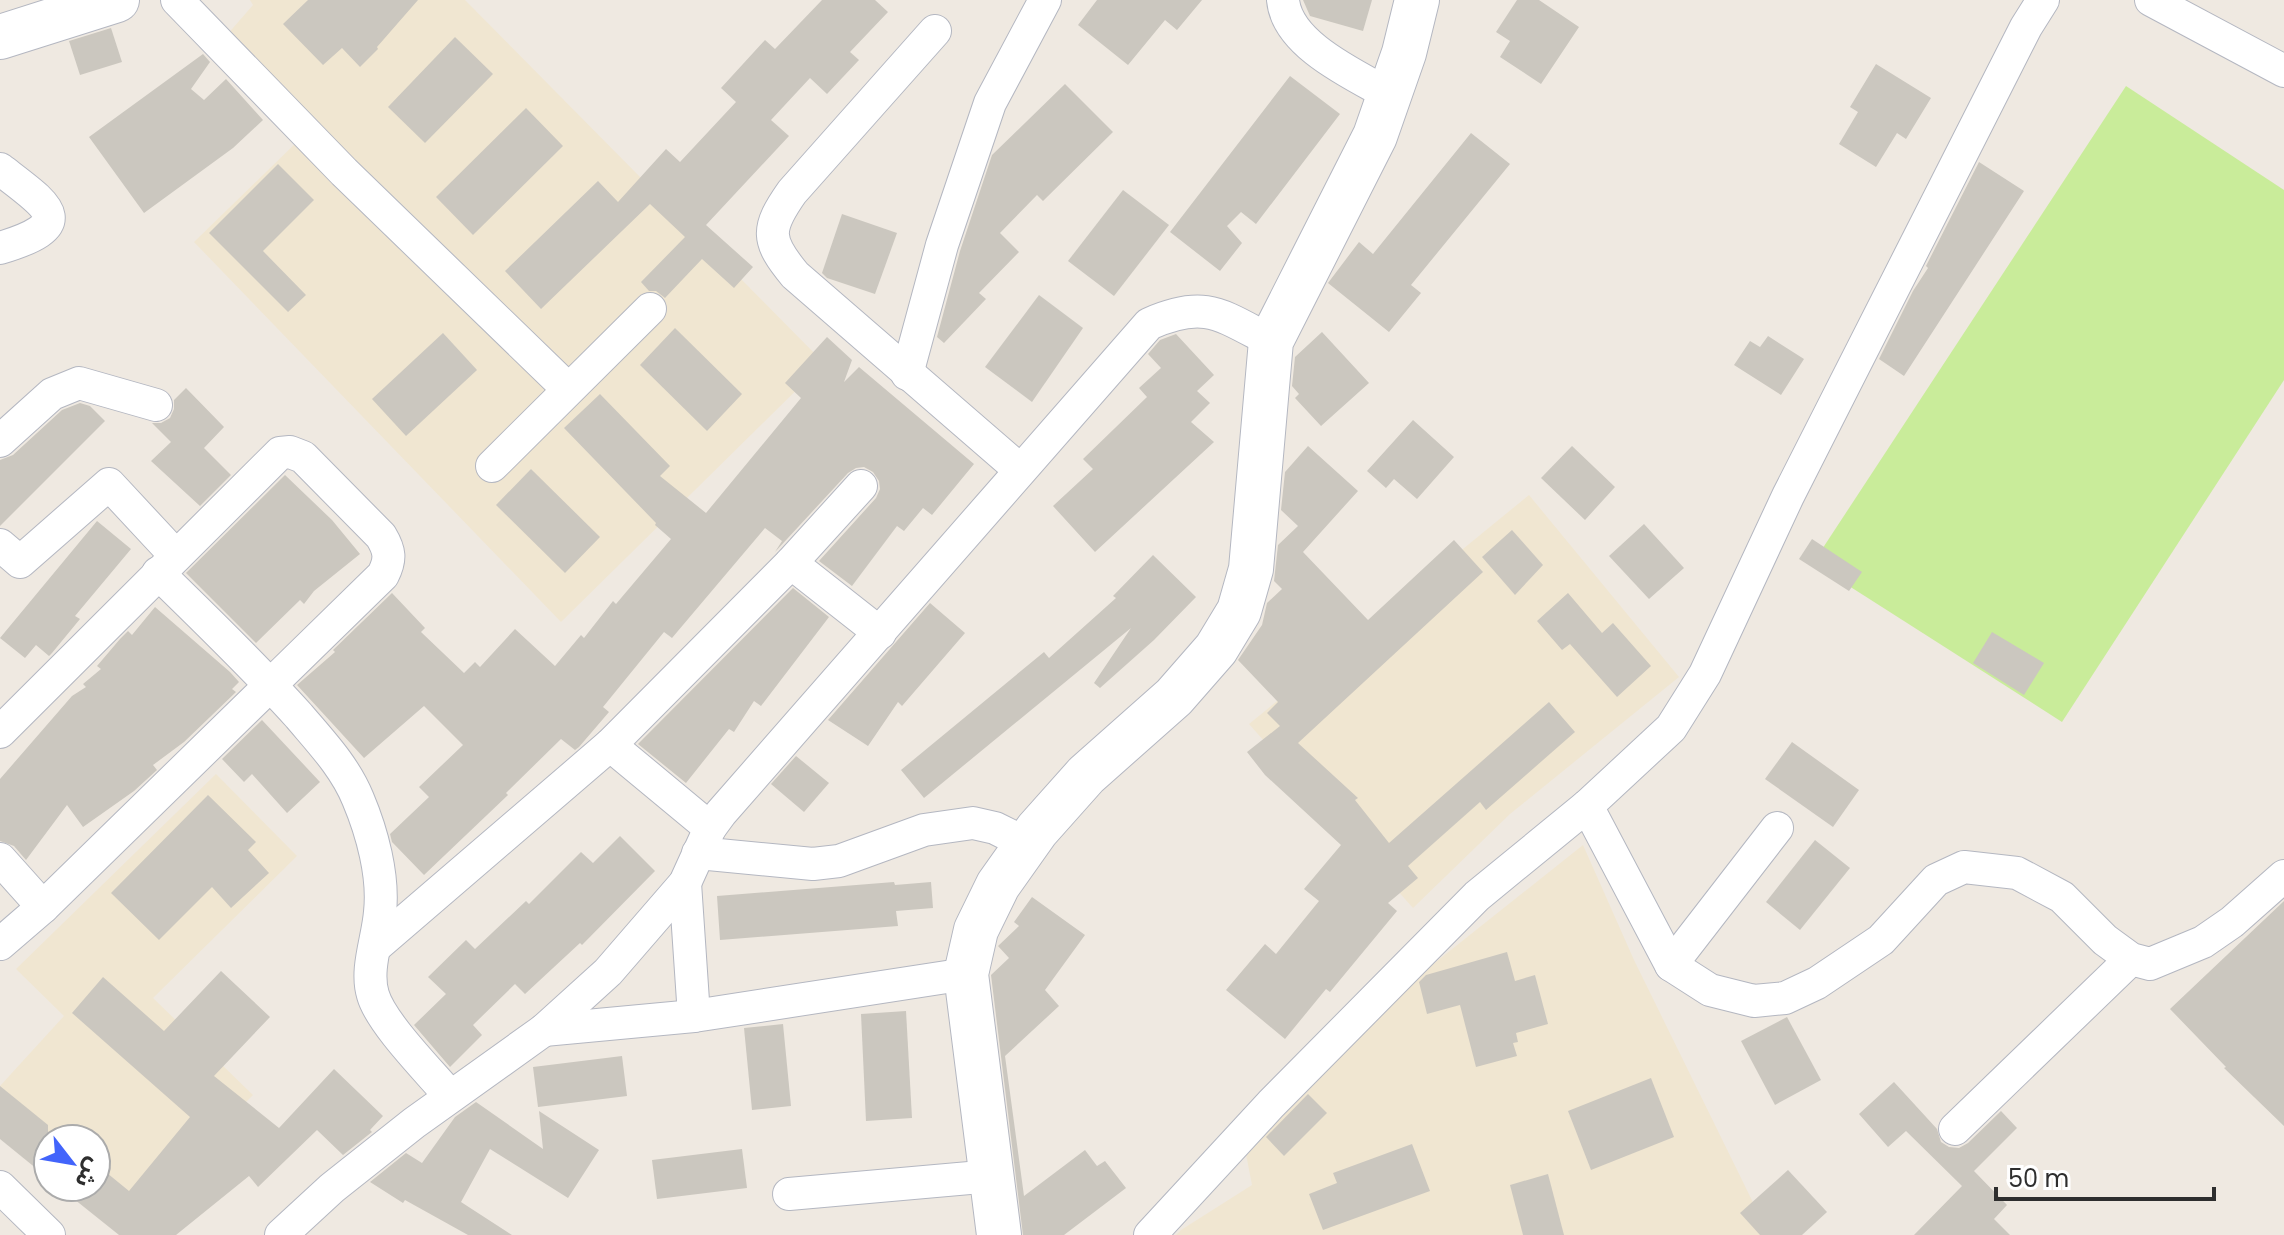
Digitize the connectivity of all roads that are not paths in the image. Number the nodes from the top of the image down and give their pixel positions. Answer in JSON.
{"nodes":[{"id":1,"x":117,"y":0,"type":"edge"},
{"id":2,"x":177,"y":0,"type":"edge"},
{"id":3,"x":1045,"y":0,"type":"edge"},
{"id":4,"x":1283,"y":0,"type":"edge"},
{"id":5,"x":1417,"y":0,"type":"edge"},
{"id":6,"x":2043,"y":0,"type":"edge"},
{"id":7,"x":2151,"y":0,"type":"edge"},
{"id":8,"x":935,"y":31,"type":"dead end"},
{"id":9,"x":0,"y":37,"type":"edge"},
{"id":10,"x":2284,"y":71,"type":"edge"},
{"id":11,"x":1390,"y":95,"type":"junction"},
{"id":12,"x":0,"y":169,"type":"edge"},
{"id":13,"x":0,"y":248,"type":"edge"},
{"id":14,"x":650,"y":309,"type":"dead end"},
{"id":15,"x":1271,"y":341,"type":"junction"},
{"id":16,"x":907,"y":374,"type":"junction"},
{"id":17,"x":568,"y":389,"type":"junction"},
{"id":18,"x":156,"y":405,"type":"dead end"},
{"id":19,"x":0,"y":441,"type":"edge"},
{"id":20,"x":492,"y":466,"type":"dead end"},
{"id":21,"x":1020,"y":470,"type":"junction"},
{"id":22,"x":861,"y":486,"type":"dead end"},
{"id":23,"x":0,"y":545,"type":"edge"},
{"id":24,"x":791,"y":563,"type":"junction"},
{"id":25,"x":167,"y":564,"type":"junction"},
{"id":26,"x":880,"y":633,"type":"junction"},
{"id":27,"x":271,"y":684,"type":"junction"},
{"id":28,"x":0,"y":732,"type":"edge"},
{"id":29,"x":610,"y":745,"type":"junction"},
{"id":30,"x":1587,"y":806,"type":"junction"},
{"id":31,"x":1777,"y":828,"type":"dead end"},
{"id":32,"x":704,"y":840,"type":"junction"},
{"id":33,"x":1027,"y":844,"type":"junction"},
{"id":34,"x":0,"y":859,"type":"edge"},
{"id":35,"x":2284,"y":876,"type":"edge"},
{"id":36,"x":685,"y":883,"type":"junction"},
{"id":37,"x":43,"y":907,"type":"junction"},
{"id":38,"x":0,"y":944,"type":"edge"},
{"id":39,"x":376,"y":946,"type":"junction"},
{"id":40,"x":2131,"y":959,"type":"junction"},
{"id":41,"x":1671,"y":965,"type":"junction"},
{"id":42,"x":966,"y":974,"type":"junction"},
{"id":43,"x":694,"y":1016,"type":"junction"},
{"id":44,"x":544,"y":1030,"type":"junction"},
{"id":45,"x":450,"y":1096,"type":"junction"},
{"id":46,"x":1955,"y":1129,"type":"dead end"},
{"id":47,"x":992,"y":1176,"type":"junction"},
{"id":48,"x":0,"y":1187,"type":"edge"},
{"id":49,"x":789,"y":1194,"type":"dead end"},
{"id":50,"x":49,"y":1235,"type":"edge"},
{"id":51,"x":281,"y":1235,"type":"edge"},
{"id":52,"x":999,"y":1235,"type":"edge"},
{"id":53,"x":1150,"y":1235,"type":"edge"}],
"edges":[{"from":1,"to":9,"type":"main road"},
{"from":2,"to":17,"type":"street"},
{"from":3,"to":16,"type":"street"},
{"from":4,"to":11,"type":"street"},
{"from":5,"to":11,"type":"main road"},
{"from":6,"to":30,"type":"street"},
{"from":7,"to":10,"type":"street"},
{"from":8,"to":16,"type":"street"},
{"from":11,"to":15,"type":"main road"},
{"from":12,"to":13,"type":"street"},
{"from":14,"to":17,"type":"street"},
{"from":15,"to":21,"type":"street"},
{"from":15,"to":33,"type":"main road"},
{"from":16,"to":21,"type":"street"},
{"from":17,"to":20,"type":"street"},
{"from":18,"to":19,"type":"street"},
{"from":21,"to":26,"type":"street"},
{"from":22,"to":24,"type":"street"},
{"from":23,"to":25,"type":"street"},
{"from":24,"to":26,"type":"street"},
{"from":24,"to":29,"type":"street"},
{"from":25,"to":27,"type":"street"},
{"from":25,"to":27,"type":"street"},
{"from":25,"to":28,"type":"street"},
{"from":26,"to":32,"type":"street"},
{"from":27,"to":37,"type":"street"},
{"from":27,"to":39,"type":"street"},
{"from":29,"to":32,"type":"street"},
{"from":29,"to":39,"type":"street"},
{"from":30,"to":41,"type":"street"},
{"from":30,"to":53,"type":"street"},
{"from":31,"to":41,"type":"street"},
{"from":32,"to":33,"type":"street"},
{"from":32,"to":36,"type":"street"},
{"from":33,"to":42,"type":"main road"},
{"from":34,"to":37,"type":"street"},
{"from":35,"to":40,"type":"street"},
{"from":36,"to":43,"type":"street"},
{"from":36,"to":44,"type":"street"},
{"from":37,"to":38,"type":"street"},
{"from":39,"to":45,"type":"street"},
{"from":40,"to":41,"type":"street"},
{"from":40,"to":46,"type":"street"},
{"from":42,"to":43,"type":"street"},
{"from":42,"to":47,"type":"main road"},
{"from":43,"to":44,"type":"street"},
{"from":44,"to":45,"type":"street"},
{"from":45,"to":51,"type":"street"},
{"from":47,"to":49,"type":"street"},
{"from":47,"to":52,"type":"main road"},
{"from":48,"to":50,"type":"street"}]}
